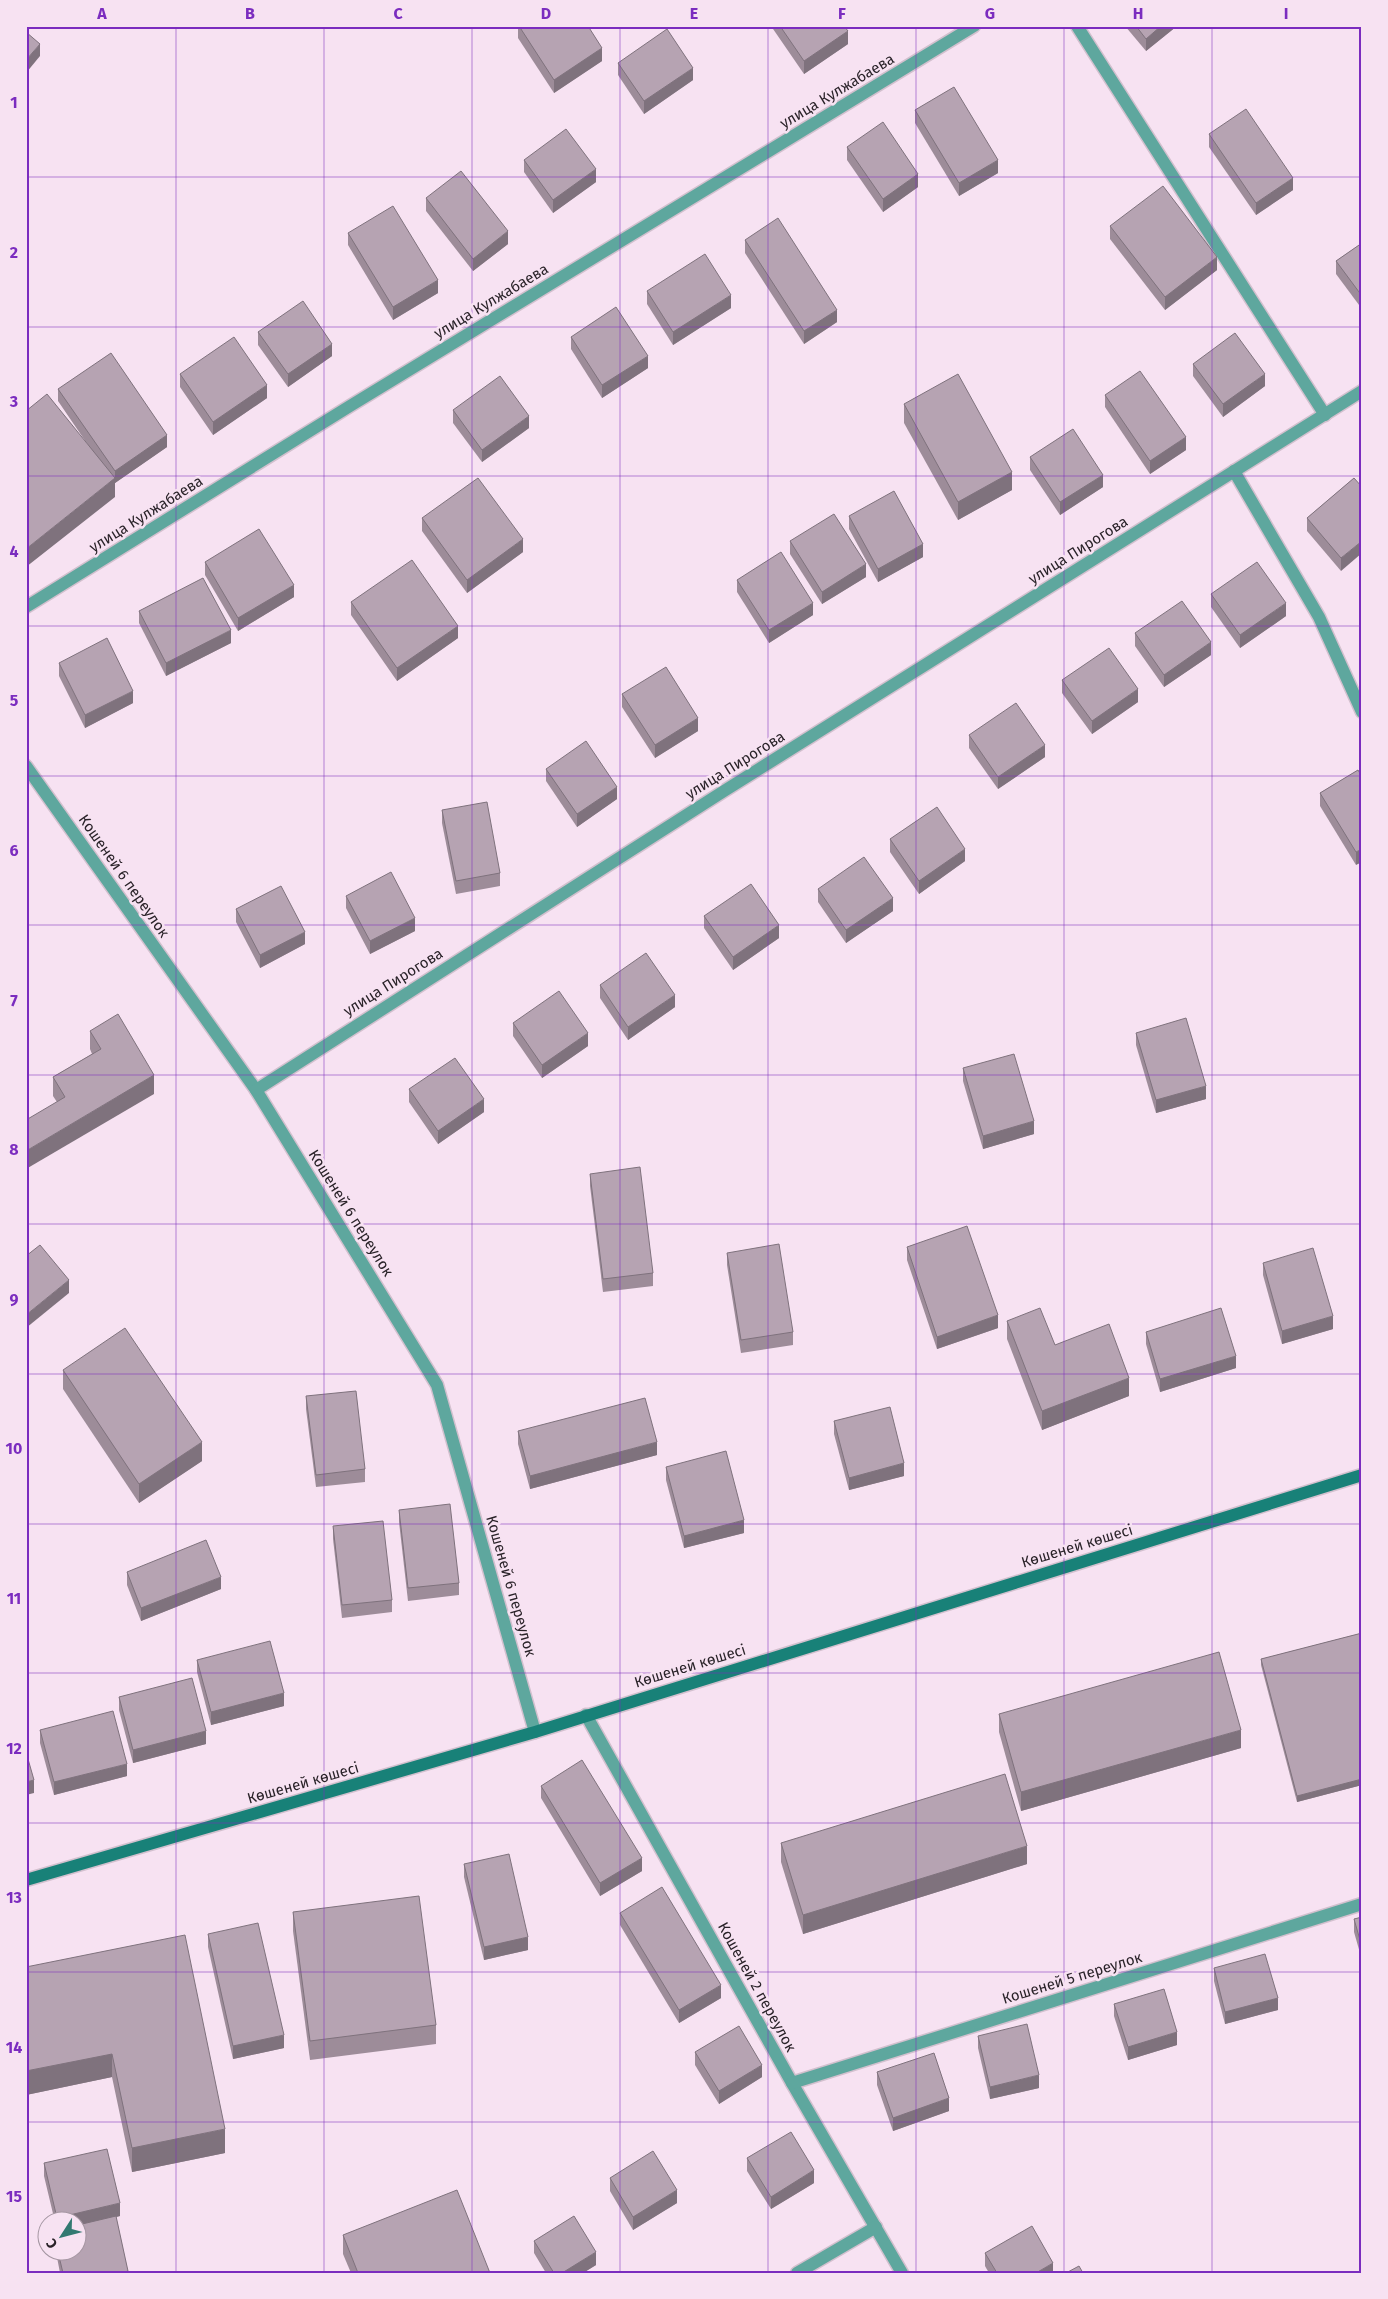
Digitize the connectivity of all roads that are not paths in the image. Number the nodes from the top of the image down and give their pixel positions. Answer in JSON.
{"nodes":[{"id":1,"x":974,"y":26,"type":"edge"},
{"id":2,"x":1077,"y":26,"type":"edge"},
{"id":3,"x":1362,"y":391,"type":"edge"},
{"id":4,"x":1325,"y":414,"type":"junction"},
{"id":5,"x":1234,"y":471,"type":"junction"},
{"id":6,"x":26,"y":607,"type":"edge"},
{"id":7,"x":1362,"y":712,"type":"edge"},
{"id":8,"x":26,"y":766,"type":"edge"},
{"id":9,"x":256,"y":1090,"type":"junction"},
{"id":10,"x":1362,"y":1475,"type":"edge"},
{"id":11,"x":586,"y":1715,"type":"junction"},
{"id":12,"x":535,"y":1732,"type":"junction"},
{"id":13,"x":26,"y":1880,"type":"edge"},
{"id":14,"x":1362,"y":1904,"type":"edge"},
{"id":15,"x":792,"y":2083,"type":"junction"},
{"id":16,"x":876,"y":2227,"type":"junction"},
{"id":17,"x":797,"y":2273,"type":"edge"},
{"id":18,"x":902,"y":2273,"type":"edge"}],
"edges":[{"from":1,"to":6,"type":"street","name":"улица Кулжабаева"},
{"from":2,"to":4,"type":"street"},
{"from":3,"to":4,"type":"street","name":"улица Пирогова"},
{"from":4,"to":5,"type":"street","name":"улица Пирогова"},
{"from":5,"to":7,"type":"street"},
{"from":5,"to":9,"type":"street","name":"улица Пирогова"},
{"from":8,"to":9,"type":"street","name":"Кошеней 6 переулок"},
{"from":9,"to":12,"type":"street","name":"Кошеней 6 переулок"},
{"from":10,"to":11,"type":"main road","name":"Көшеней көшесі"},
{"from":11,"to":12,"type":"main road","name":"Көшеней көшесі"},
{"from":11,"to":15,"type":"street","name":"Кошеней 2 переулок"},
{"from":12,"to":13,"type":"main road","name":"Көшеней көшесі"},
{"from":14,"to":15,"type":"street","name":"Кошеней 5 переулок"},
{"from":15,"to":16,"type":"street","name":"Кошеней 2 переулок"},
{"from":16,"to":17,"type":"street"},
{"from":16,"to":18,"type":"street","name":"Кошеней 2 переулок"}]}
